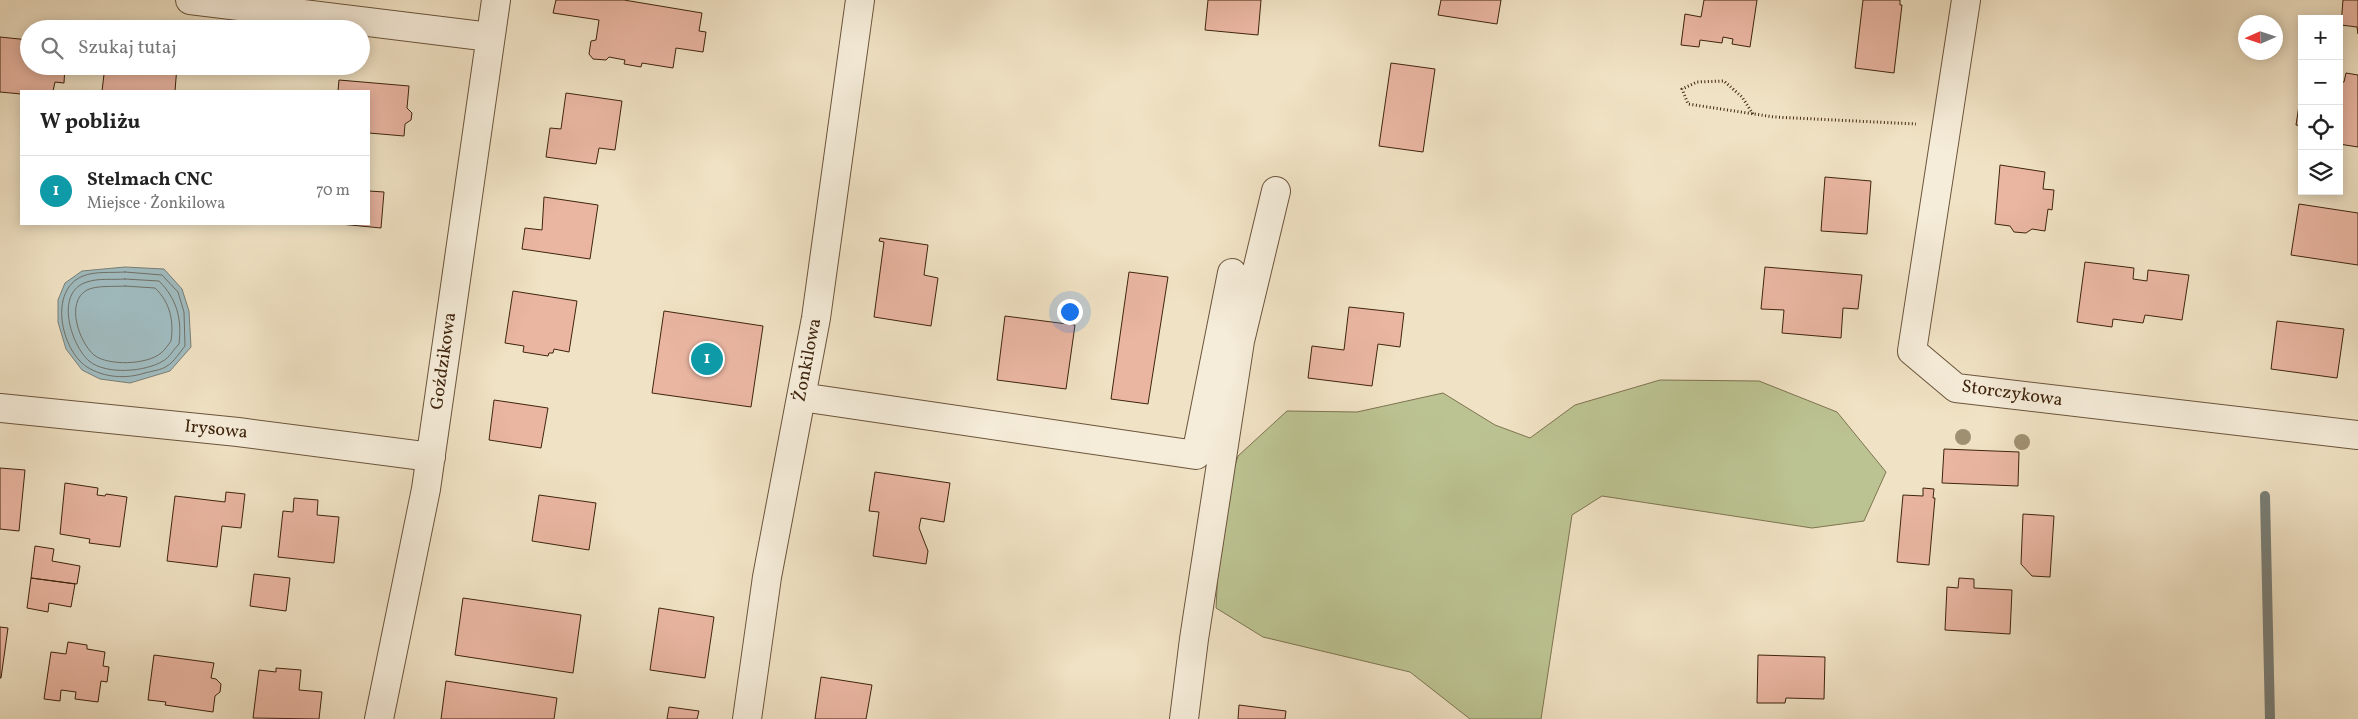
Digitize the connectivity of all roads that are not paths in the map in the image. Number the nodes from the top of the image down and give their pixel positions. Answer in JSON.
{"nodes":[{"id":1,"x":190,"y":0,"type":"edge"},
{"id":2,"x":496,"y":0,"type":"edge"},
{"id":3,"x":860,"y":0,"type":"edge"},
{"id":4,"x":1966,"y":0,"type":"edge"},
{"id":5,"x":352,"y":20,"type":"edge"},
{"id":6,"x":370,"y":22,"type":"edge"},
{"id":7,"x":490,"y":37,"type":"junction"},
{"id":8,"x":1276,"y":191,"type":"dead end"},
{"id":9,"x":1232,"y":273,"type":"dead end"},
{"id":10,"x":801,"y":397,"type":"junction"},
{"id":11,"x":0,"y":408,"type":"edge"},
{"id":12,"x":2358,"y":436,"type":"edge"},
{"id":13,"x":431,"y":457,"type":"junction"},
{"id":14,"x":379,"y":719,"type":"edge"},
{"id":15,"x":747,"y":719,"type":"edge"},
{"id":16,"x":1184,"y":719,"type":"edge"}],
"edges":[{"from":1,"to":5,"type":"street"},
{"from":2,"to":7,"type":"street","name":"Goździkowa"},
{"from":3,"to":10,"type":"street","name":"Żonkilowa"},
{"from":4,"to":12,"type":"street","name":"Storczykowa"},
{"from":6,"to":7,"type":"street"},
{"from":7,"to":13,"type":"street","name":"Goździkowa"},
{"from":8,"to":16,"type":"street"},
{"from":9,"to":10,"type":"street"},
{"from":10,"to":15,"type":"street","name":"Żonkilowa"},
{"from":11,"to":13,"type":"street","name":"Irysowa"},
{"from":13,"to":14,"type":"street","name":"Goździkowa"}]}
